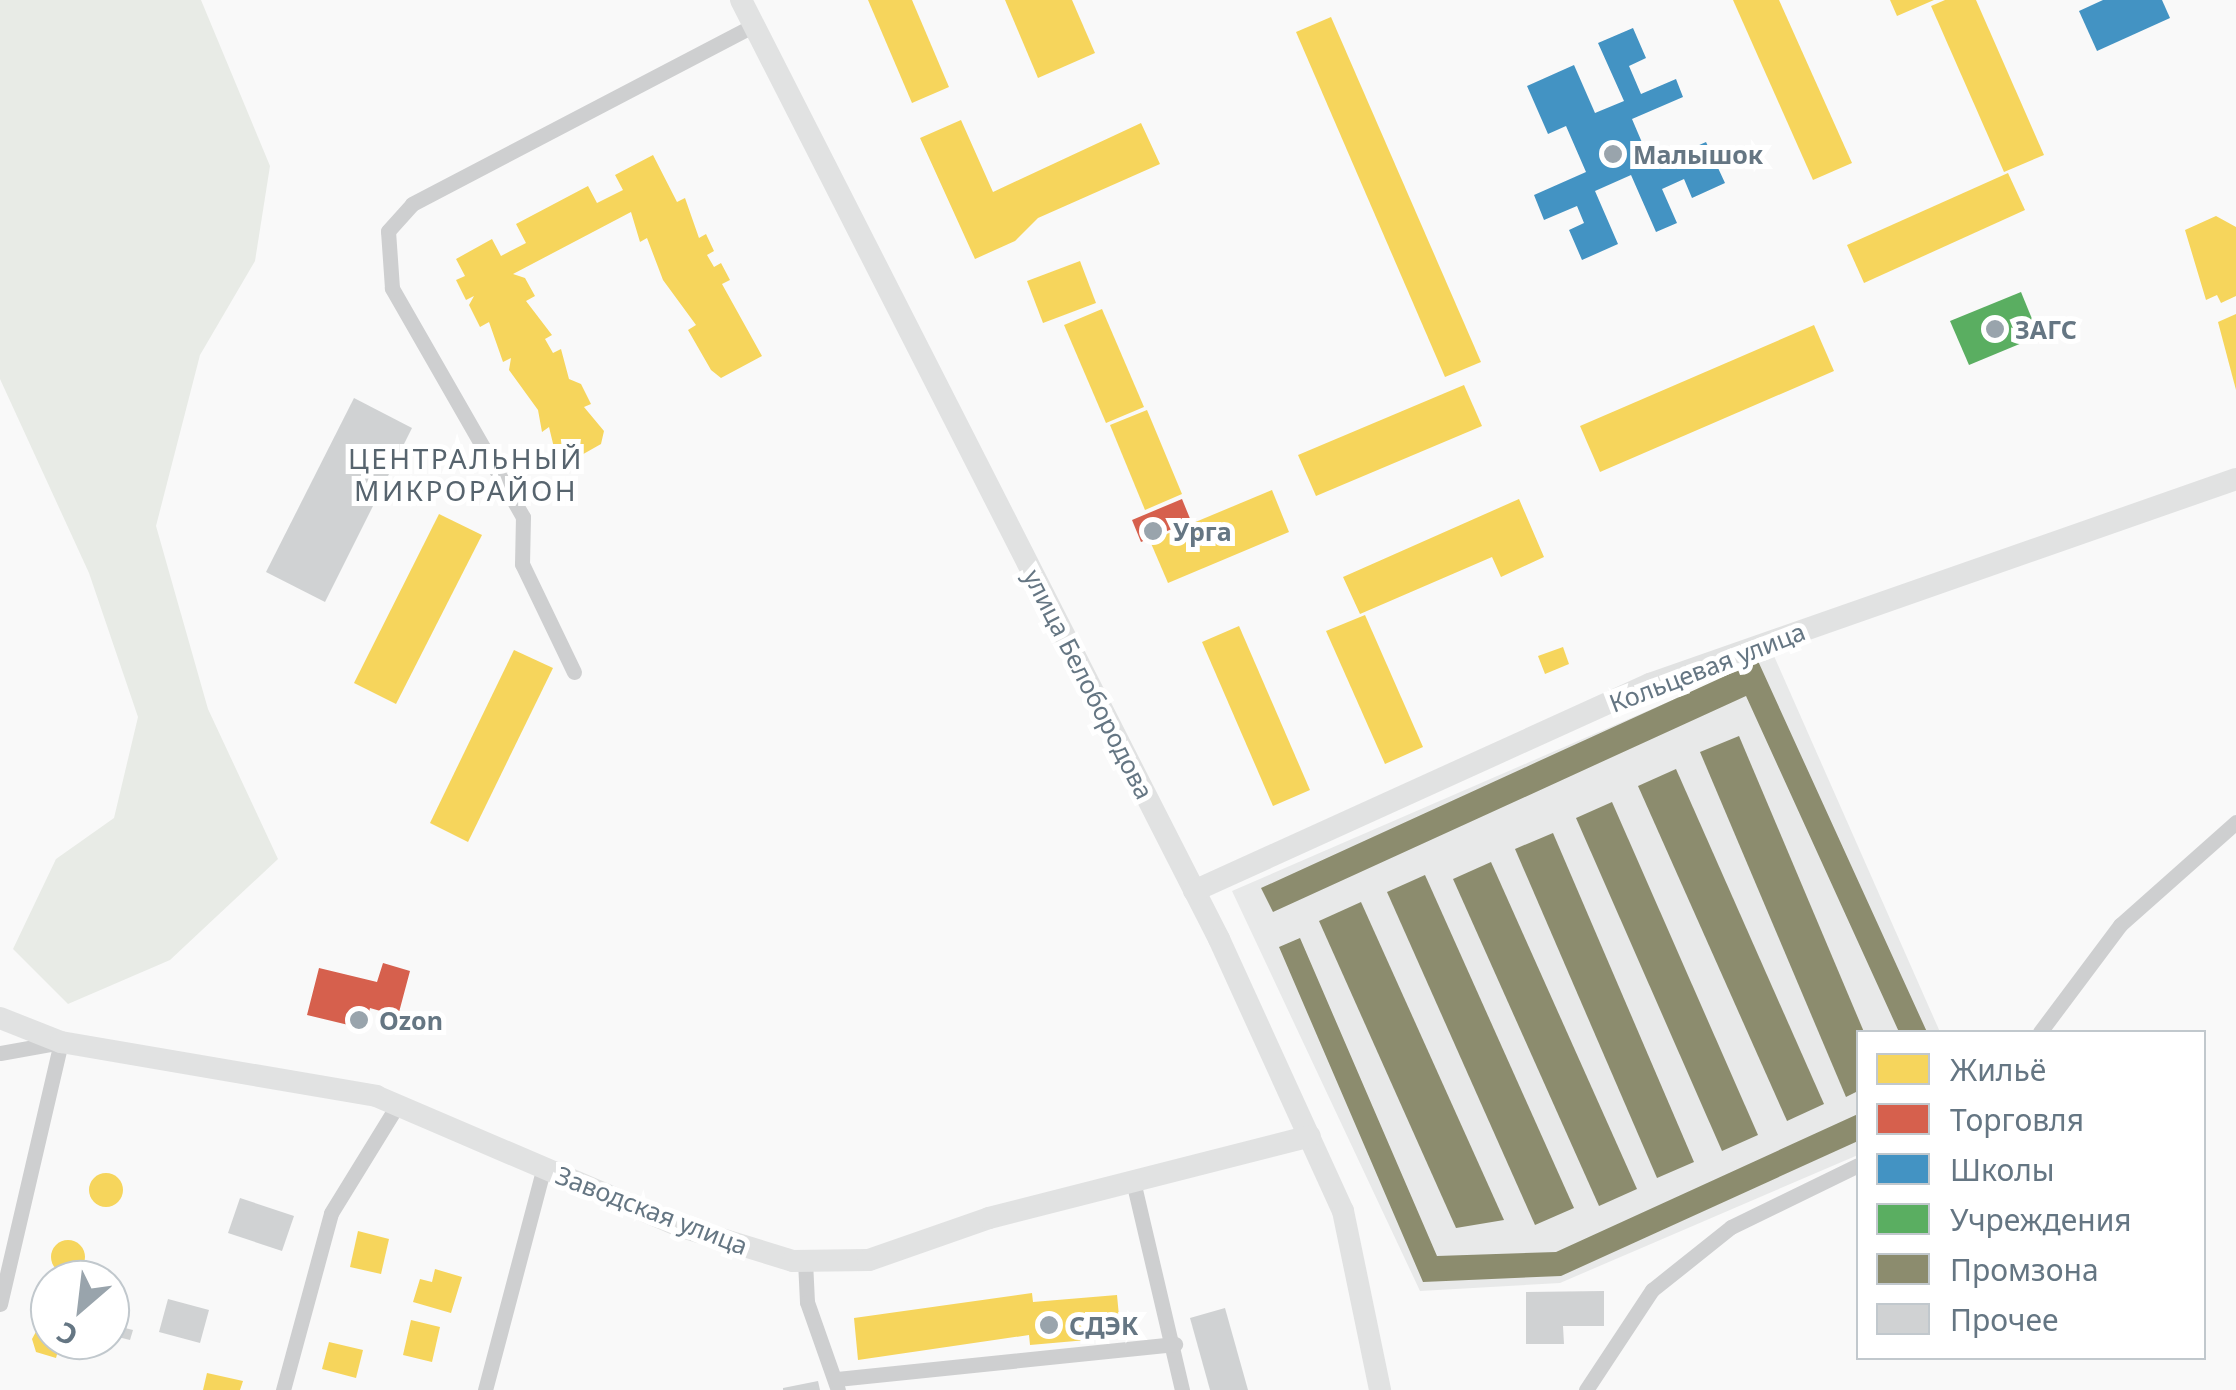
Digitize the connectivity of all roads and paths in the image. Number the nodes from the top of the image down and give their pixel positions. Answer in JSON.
{"nodes":[{"id":1,"x":741,"y":0,"type":"edge"},
{"id":2,"x":754,"y":25,"type":"junction"},
{"id":3,"x":2236,"y":479,"type":"edge"},
{"id":4,"x":574,"y":672,"type":"dead end"},
{"id":5,"x":2236,"y":822,"type":"edge"},
{"id":6,"x":1194,"y":891,"type":"junction"},
{"id":7,"x":0,"y":1018,"type":"edge"},
{"id":8,"x":2041,"y":1030,"type":"edge"},
{"id":9,"x":61,"y":1042,"type":"junction"},
{"id":10,"x":0,"y":1054,"type":"edge"},
{"id":11,"x":398,"y":1104,"type":"junction"},
{"id":12,"x":1310,"y":1136,"type":"junction"},
{"id":13,"x":544,"y":1167,"type":"junction"},
{"id":14,"x":1856,"y":1167,"type":"edge"},
{"id":15,"x":1133,"y":1181,"type":"junction"},
{"id":16,"x":806,"y":1261,"type":"junction"},
{"id":17,"x":0,"y":1304,"type":"edge"},
{"id":18,"x":1175,"y":1344,"type":"junction"},
{"id":19,"x":838,"y":1384,"type":"edge"},
{"id":20,"x":283,"y":1390,"type":"edge"},
{"id":21,"x":485,"y":1390,"type":"edge"},
{"id":22,"x":1182,"y":1390,"type":"edge"},
{"id":23,"x":1380,"y":1390,"type":"edge"},
{"id":24,"x":1586,"y":1390,"type":"edge"}],
"edges":[{"from":1,"to":2,"type":"street","name":"улица Белобородова"},
{"from":2,"to":4,"type":"street"},
{"from":2,"to":6,"type":"street","name":"улица Белобородова"},
{"from":3,"to":6,"type":"street","name":"Кольцевая улица"},
{"from":5,"to":8,"type":"street"},
{"from":6,"to":12,"type":"street","name":"улица Белобородова"},
{"from":7,"to":9,"type":"street","name":"Заводская улица"},
{"from":9,"to":10,"type":"street"},
{"from":9,"to":11,"type":"street","name":"Заводская улица"},
{"from":9,"to":17,"type":"street"},
{"from":11,"to":13,"type":"street","name":"Заводская улица"},
{"from":11,"to":20,"type":"street"},
{"from":12,"to":15,"type":"street","name":"Заводская улица"},
{"from":12,"to":23,"type":"street","name":"улица Белобородова"},
{"from":13,"to":16,"type":"street","name":"Заводская улица"},
{"from":13,"to":21,"type":"street"},
{"from":14,"to":24,"type":"street"},
{"from":15,"to":16,"type":"street","name":"Заводская улица"},
{"from":15,"to":18,"type":"street"},
{"from":16,"to":19,"type":"street"},
{"from":18,"to":19,"type":"street"},
{"from":18,"to":22,"type":"street"}]}
